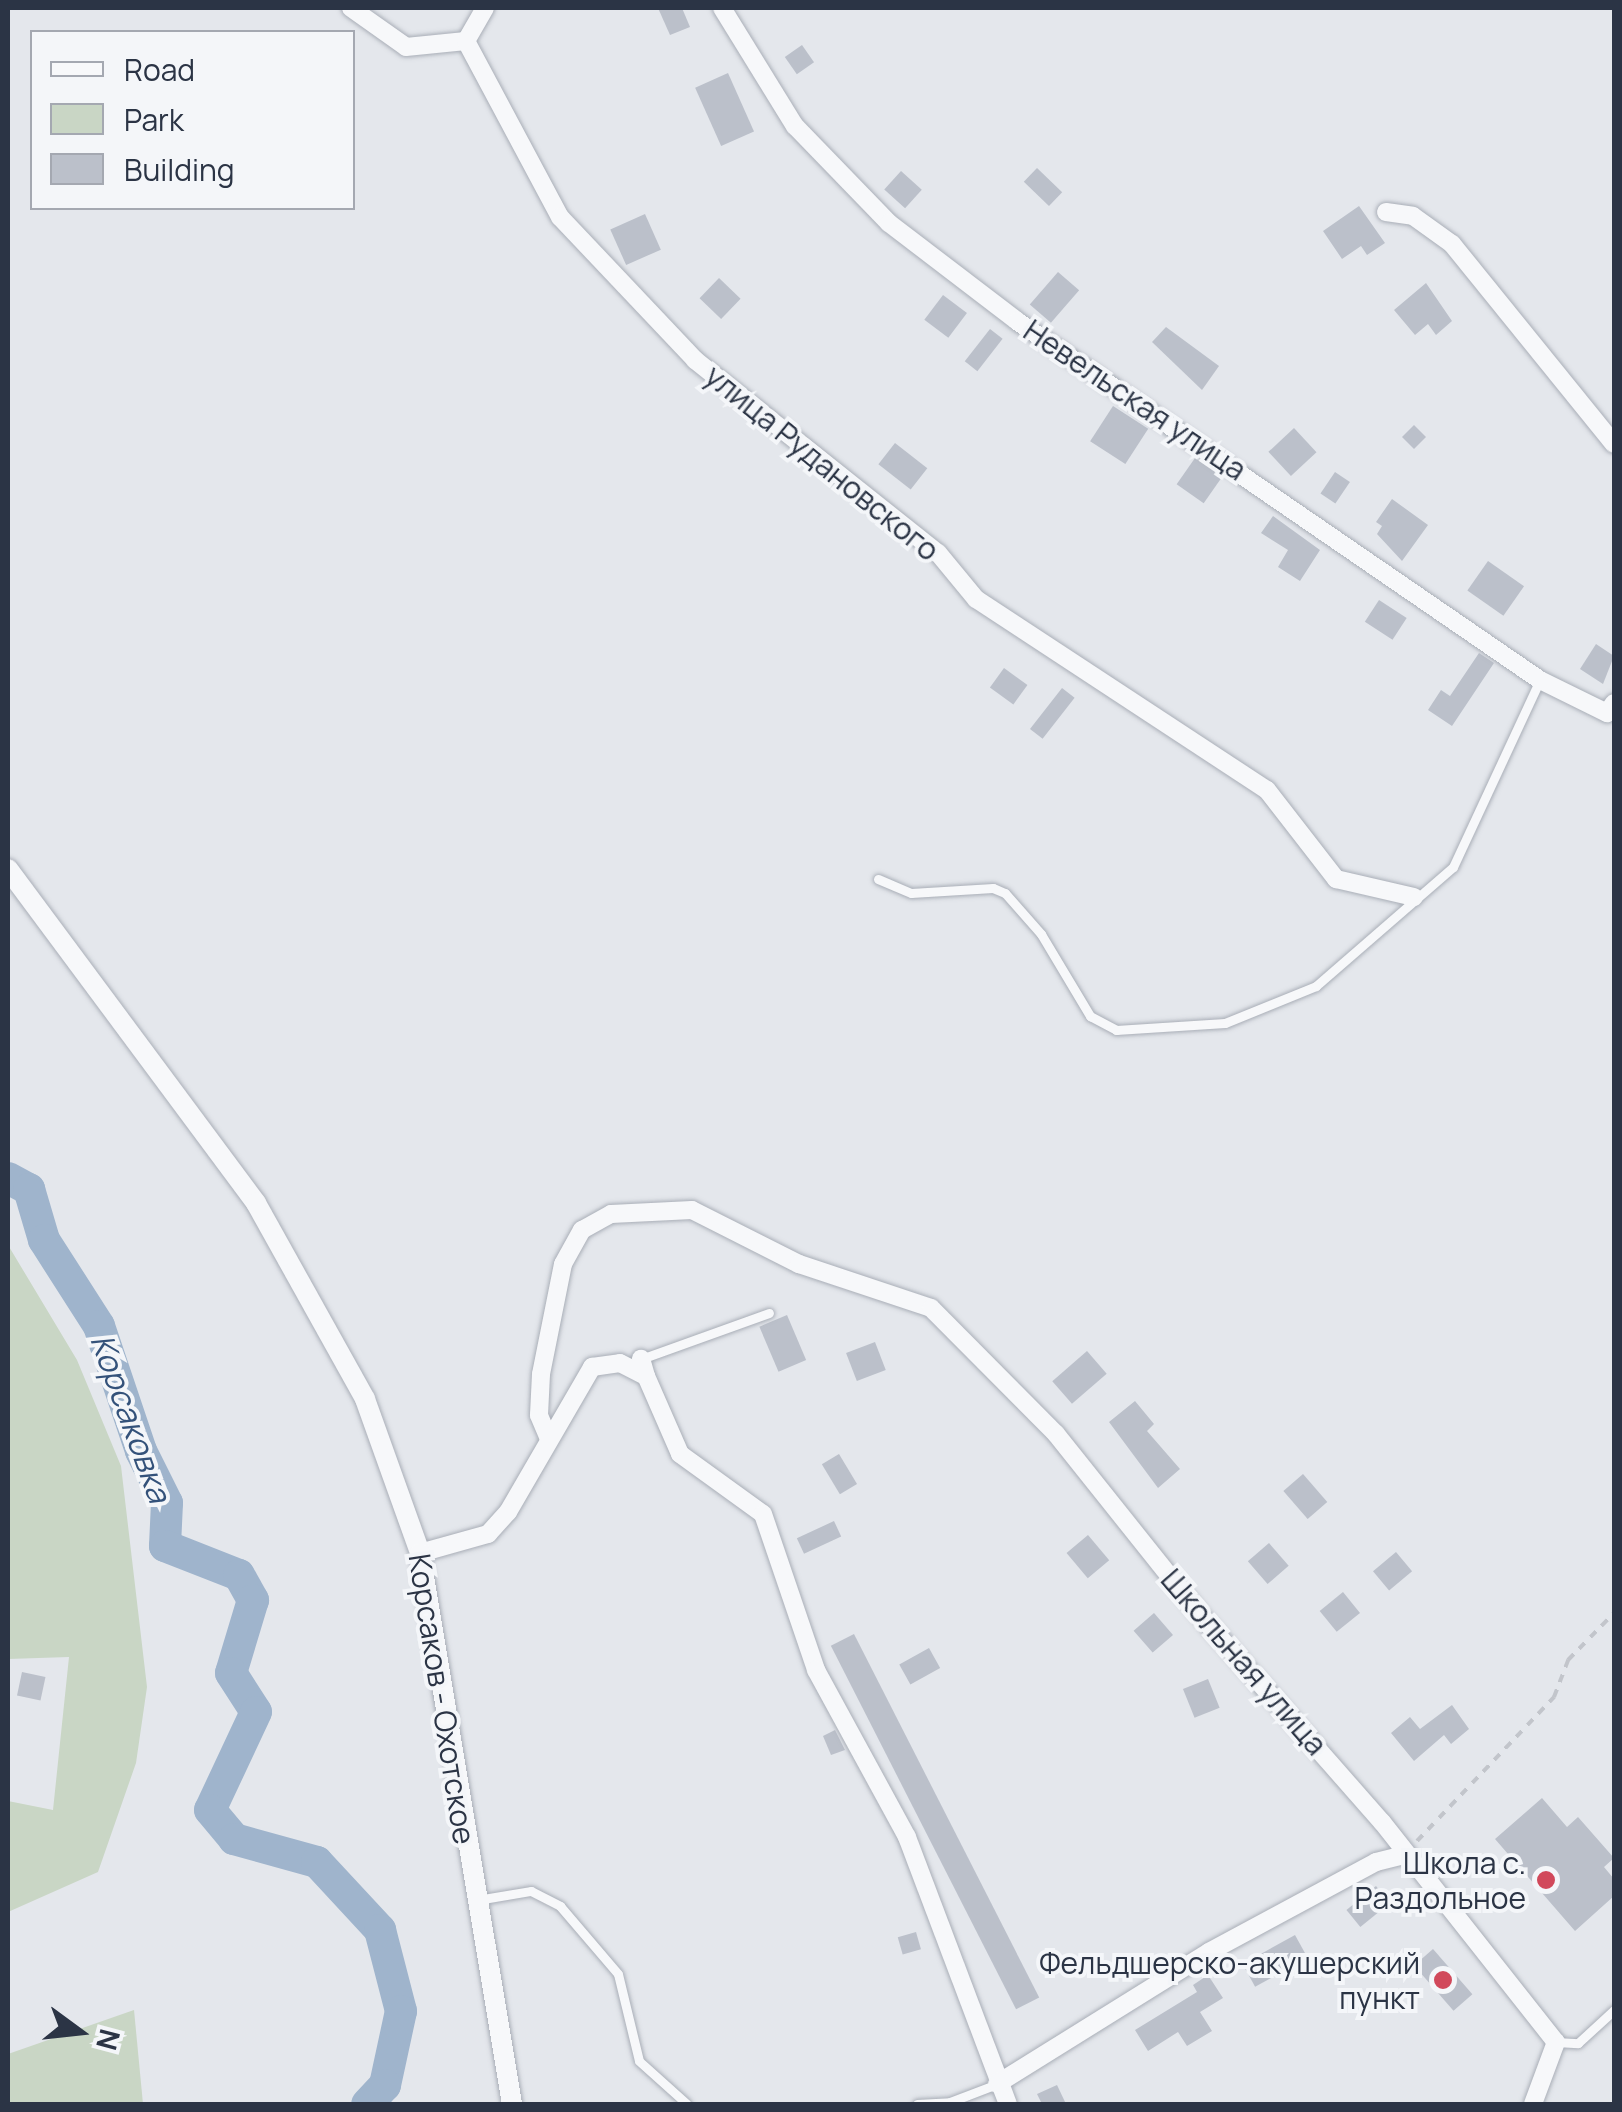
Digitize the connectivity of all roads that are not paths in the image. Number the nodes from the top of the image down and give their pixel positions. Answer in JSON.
{"nodes":[{"id":1,"x":351,"y":8,"type":"edge"},
{"id":2,"x":485,"y":8,"type":"edge"},
{"id":3,"x":722,"y":8,"type":"edge"},
{"id":4,"x":466,"y":41,"type":"junction"},
{"id":5,"x":1386,"y":212,"type":"dead end"},
{"id":6,"x":1614,"y":444,"type":"edge"},
{"id":7,"x":1540,"y":680,"type":"junction"},
{"id":8,"x":1612,"y":711,"type":"edge"},
{"id":9,"x":8,"y":869,"type":"edge"},
{"id":10,"x":878,"y":879,"type":"dead end"},
{"id":11,"x":1414,"y":898,"type":"junction"},
{"id":12,"x":769,"y":1313,"type":"dead end"},
{"id":13,"x":644,"y":1367,"type":"junction"},
{"id":14,"x":549,"y":1439,"type":"junction"},
{"id":15,"x":420,"y":1553,"type":"junction"},
{"id":16,"x":1404,"y":1856,"type":"junction"},
{"id":17,"x":475,"y":1901,"type":"junction"},
{"id":18,"x":1614,"y":2010,"type":"edge"},
{"id":19,"x":1556,"y":2042,"type":"junction"},
{"id":20,"x":997,"y":2084,"type":"junction"},
{"id":21,"x":512,"y":2104,"type":"edge"},
{"id":22,"x":687,"y":2104,"type":"edge"},
{"id":23,"x":917,"y":2104,"type":"edge"},
{"id":24,"x":1008,"y":2104,"type":"edge"},
{"id":25,"x":1533,"y":2104,"type":"edge"}],
"edges":[{"from":1,"to":4,"type":"street"},
{"from":2,"to":4,"type":"street"},
{"from":3,"to":7,"type":"street","name":"Невельская улица"},
{"from":4,"to":11,"type":"street","name":"улица Рудановского"},
{"from":5,"to":6,"type":"street"},
{"from":7,"to":8,"type":"street","name":"Невельская улица"},
{"from":7,"to":11,"type":"lane"},
{"from":9,"to":15,"type":"street","name":"Корсаков - Охотское"},
{"from":10,"to":11,"type":"lane"},
{"from":12,"to":13,"type":"lane"},
{"from":13,"to":14,"type":"street"},
{"from":13,"to":20,"type":"street"},
{"from":14,"to":15,"type":"street"},
{"from":14,"to":16,"type":"street","name":"Школьная улица"},
{"from":15,"to":17,"type":"street","name":"Корсаков - Охотское"},
{"from":16,"to":19,"type":"street","name":"Школьная улица"},
{"from":16,"to":20,"type":"street"},
{"from":17,"to":21,"type":"street","name":"Корсаков - Охотское"},
{"from":17,"to":22,"type":"lane"},
{"from":18,"to":19,"type":"lane"},
{"from":19,"to":25,"type":"street"},
{"from":20,"to":23,"type":"lane"},
{"from":20,"to":24,"type":"street"}]}
